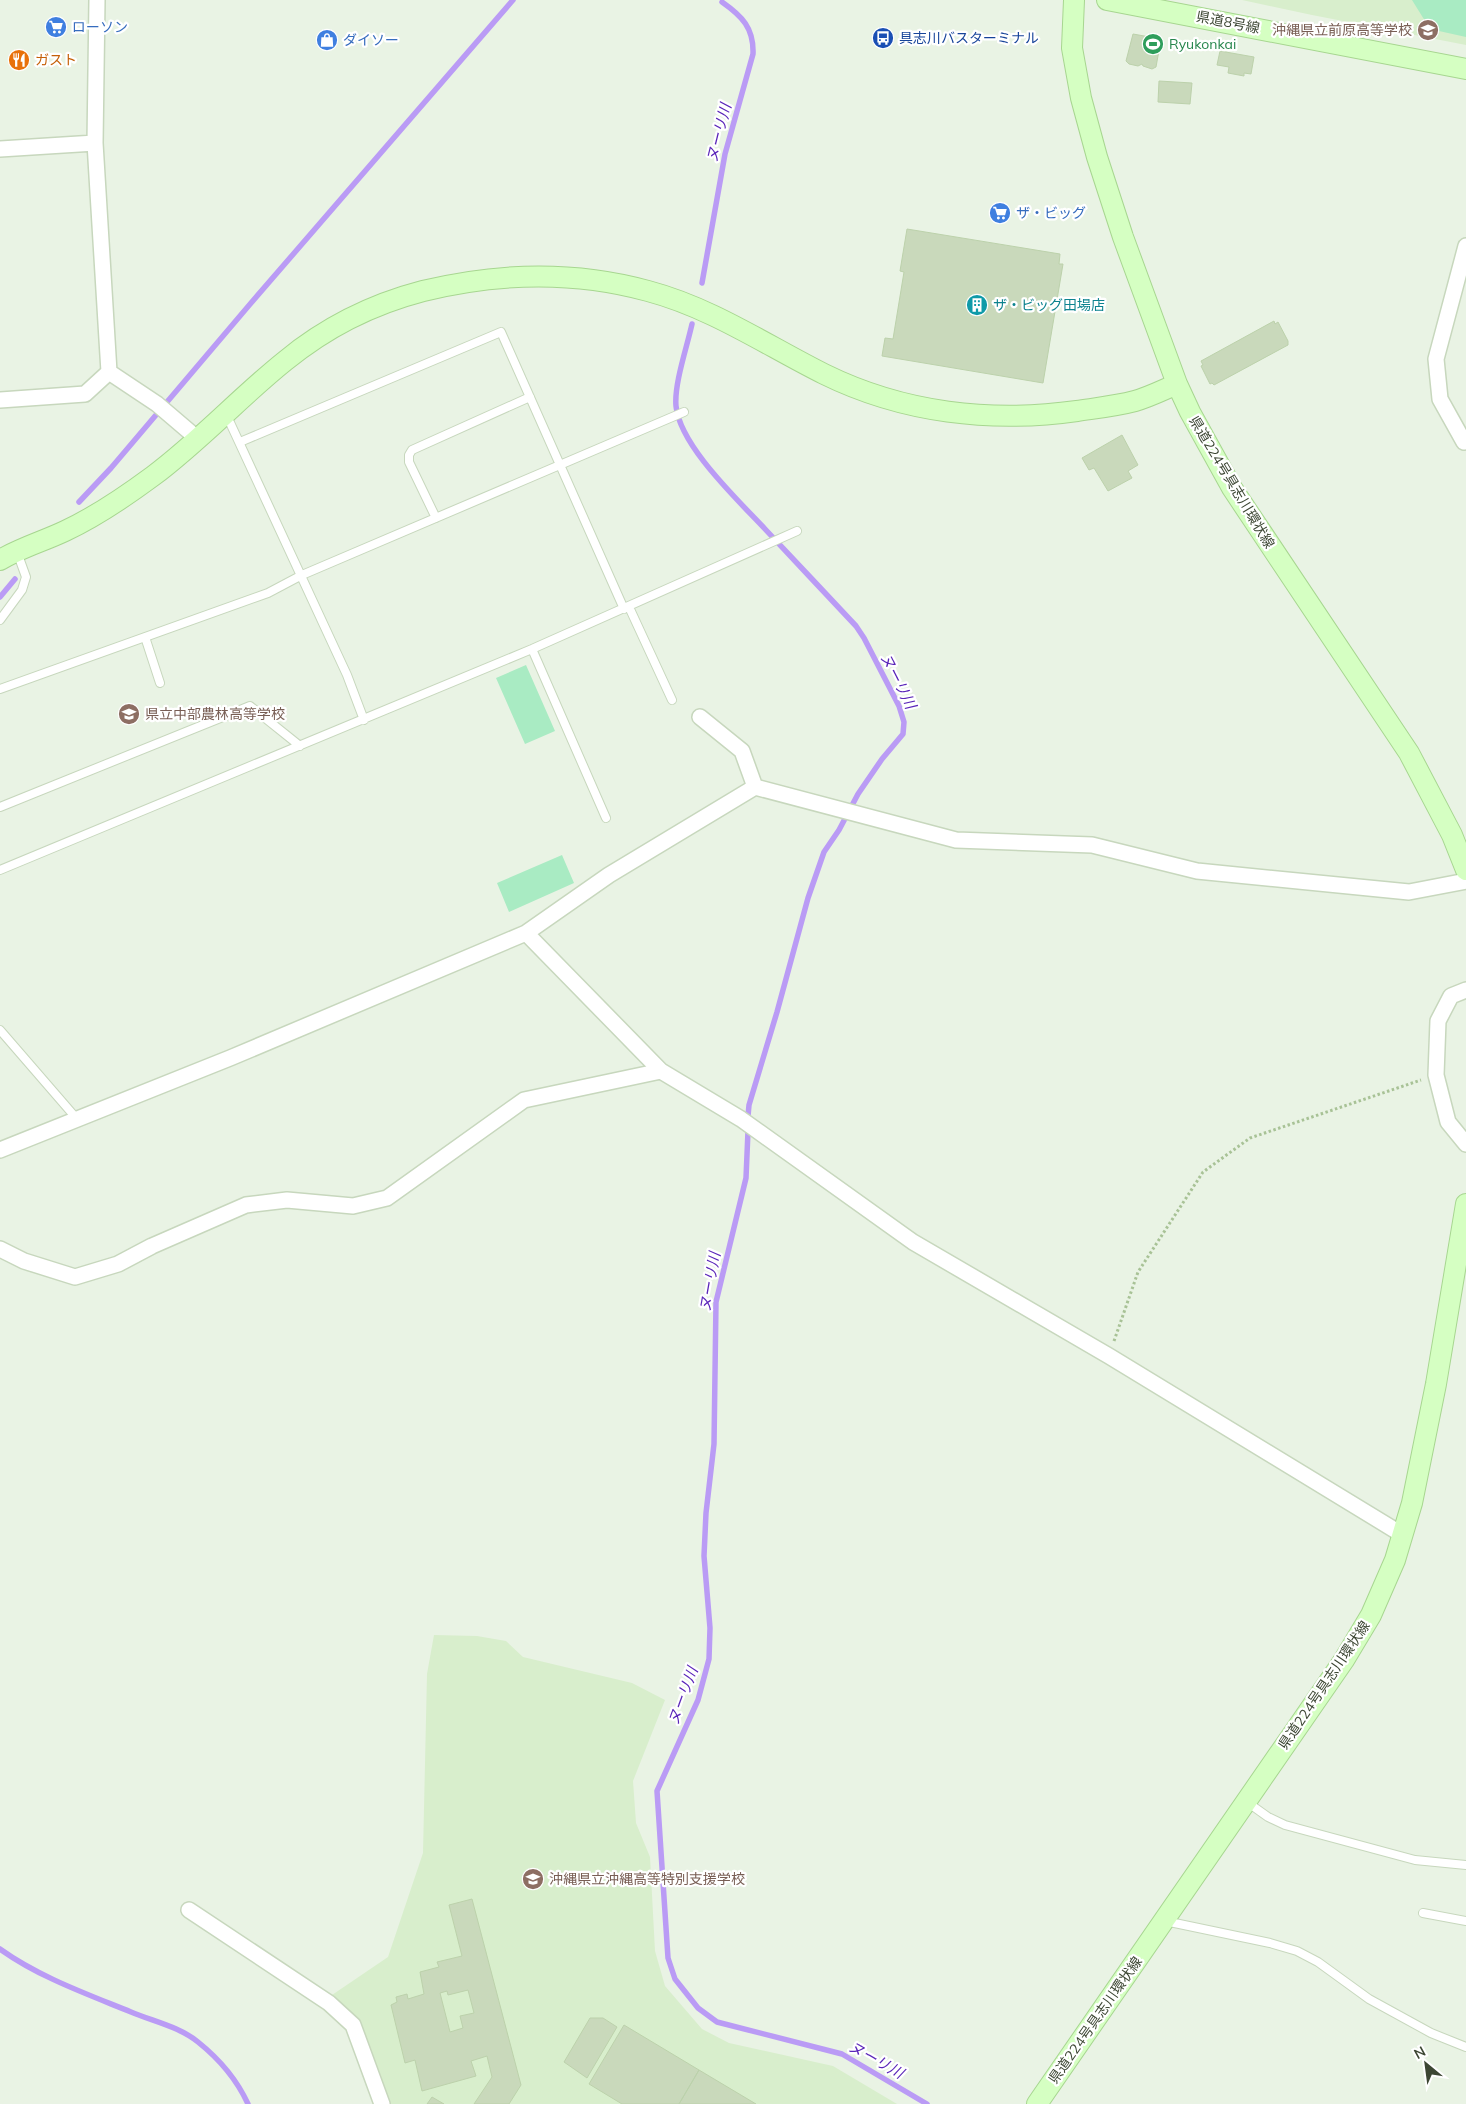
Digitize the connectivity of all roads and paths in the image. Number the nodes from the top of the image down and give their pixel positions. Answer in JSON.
{"nodes":[{"id":1,"x":96,"y":0,"type":"edge"},
{"id":2,"x":1074,"y":0,"type":"edge"},
{"id":3,"x":1107,"y":0,"type":"edge"},
{"id":4,"x":1466,"y":69,"type":"edge"},
{"id":5,"x":95,"y":143,"type":"junction"},
{"id":6,"x":0,"y":149,"type":"edge"},
{"id":7,"x":1466,"y":246,"type":"edge"},
{"id":8,"x":109,"y":372,"type":"junction"},
{"id":9,"x":1177,"y":384,"type":"junction"},
{"id":10,"x":530,"y":398,"type":"junction"},
{"id":11,"x":0,"y":400,"type":"edge"},
{"id":12,"x":684,"y":412,"type":"dead end"},
{"id":13,"x":226,"y":413,"type":"junction"},
{"id":14,"x":198,"y":439,"type":"junction"},
{"id":15,"x":240,"y":442,"type":"junction"},
{"id":16,"x":1464,"y":442,"type":"dead end"},
{"id":17,"x":560,"y":465,"type":"junction"},
{"id":18,"x":436,"y":518,"type":"junction"},
{"id":19,"x":797,"y":531,"type":"dead end"},
{"id":20,"x":8,"y":556,"type":"edge"},
{"id":21,"x":302,"y":575,"type":"junction"},
{"id":22,"x":626,"y":608,"type":"junction"},
{"id":23,"x":0,"y":620,"type":"edge"},
{"id":24,"x":145,"y":637,"type":"junction"},
{"id":25,"x":532,"y":649,"type":"junction"},
{"id":26,"x":160,"y":683,"type":"dead end"},
{"id":27,"x":0,"y":689,"type":"edge"},
{"id":28,"x":672,"y":700,"type":"dead end"},
{"id":29,"x":700,"y":717,"type":"dead end"},
{"id":30,"x":364,"y":720,"type":"junction"},
{"id":31,"x":300,"y":746,"type":"junction"},
{"id":32,"x":755,"y":787,"type":"junction"},
{"id":33,"x":0,"y":807,"type":"edge"},
{"id":34,"x":606,"y":818,"type":"dead end"},
{"id":35,"x":0,"y":870,"type":"edge"},
{"id":36,"x":1466,"y":870,"type":"edge"},
{"id":37,"x":1466,"y":881,"type":"edge"},
{"id":38,"x":526,"y":933,"type":"junction"},
{"id":39,"x":1466,"y":990,"type":"edge"},
{"id":40,"x":0,"y":1030,"type":"edge"},
{"id":41,"x":661,"y":1071,"type":"junction"},
{"id":42,"x":1436,"y":1075,"type":"junction"},
{"id":43,"x":77,"y":1119,"type":"junction"},
{"id":44,"x":1466,"y":1144,"type":"edge"},
{"id":45,"x":0,"y":1150,"type":"edge"},
{"id":46,"x":1466,"y":1204,"type":"edge"},
{"id":47,"x":0,"y":1249,"type":"edge"},
{"id":48,"x":1109,"y":1356,"type":"junction"},
{"id":49,"x":1403,"y":1535,"type":"junction"},
{"id":50,"x":1246,"y":1802,"type":"junction"},
{"id":51,"x":1466,"y":1865,"type":"edge"},
{"id":52,"x":189,"y":1910,"type":"dead end"},
{"id":53,"x":1423,"y":1913,"type":"dead end"},
{"id":54,"x":1164,"y":1921,"type":"junction"},
{"id":55,"x":1466,"y":1921,"type":"edge"},
{"id":56,"x":1466,"y":2047,"type":"edge"},
{"id":57,"x":382,"y":2104,"type":"edge"},
{"id":58,"x":1037,"y":2104,"type":"edge"}],
"edges":[{"from":1,"to":5,"type":"street"},
{"from":2,"to":9,"type":"main road","name":"県道224号具志川環状線"},
{"from":3,"to":4,"type":"main road","name":"県道8号線"},
{"from":5,"to":6,"type":"street"},
{"from":5,"to":8,"type":"street"},
{"from":7,"to":16,"type":"street"},
{"from":8,"to":11,"type":"street"},
{"from":8,"to":14,"type":"street"},
{"from":9,"to":13,"type":"main road"},
{"from":9,"to":36,"type":"main road","name":"県道224号具志川環状線"},
{"from":10,"to":15,"type":"lane"},
{"from":10,"to":17,"type":"lane"},
{"from":10,"to":18,"type":"lane"},
{"from":12,"to":17,"type":"lane"},
{"from":13,"to":14,"type":"main road"},
{"from":13,"to":15,"type":"lane"},
{"from":14,"to":20,"type":"main road"},
{"from":15,"to":21,"type":"lane"},
{"from":17,"to":18,"type":"lane"},
{"from":17,"to":22,"type":"lane"},
{"from":18,"to":21,"type":"lane"},
{"from":19,"to":22,"type":"lane"},
{"from":20,"to":23,"type":"lane"},
{"from":21,"to":24,"type":"lane"},
{"from":21,"to":30,"type":"lane"},
{"from":22,"to":25,"type":"lane"},
{"from":22,"to":28,"type":"lane"},
{"from":24,"to":26,"type":"lane"},
{"from":24,"to":27,"type":"lane"},
{"from":25,"to":30,"type":"lane"},
{"from":25,"to":34,"type":"lane"},
{"from":29,"to":32,"type":"street"},
{"from":30,"to":31,"type":"lane"},
{"from":31,"to":33,"type":"lane"},
{"from":31,"to":35,"type":"lane"},
{"from":32,"to":37,"type":"street"},
{"from":32,"to":38,"type":"street"},
{"from":38,"to":41,"type":"street"},
{"from":38,"to":43,"type":"street"},
{"from":39,"to":42,"type":"street"},
{"from":40,"to":43,"type":"lane"},
{"from":41,"to":47,"type":"street"},
{"from":41,"to":48,"type":"street"},
{"from":42,"to":44,"type":"street"},
{"from":42,"to":48,"type":"path"},
{"from":43,"to":45,"type":"street"},
{"from":46,"to":49,"type":"main road","name":"県道224号具志川環状線"},
{"from":48,"to":49,"type":"street"},
{"from":49,"to":50,"type":"main road","name":"県道224号具志川環状線"},
{"from":50,"to":51,"type":"lane"},
{"from":50,"to":54,"type":"main road","name":"県道224号具志川環状線"},
{"from":52,"to":57,"type":"street"},
{"from":53,"to":55,"type":"lane"},
{"from":54,"to":56,"type":"lane"},
{"from":54,"to":58,"type":"main road","name":"県道224号具志川環状線"}]}
